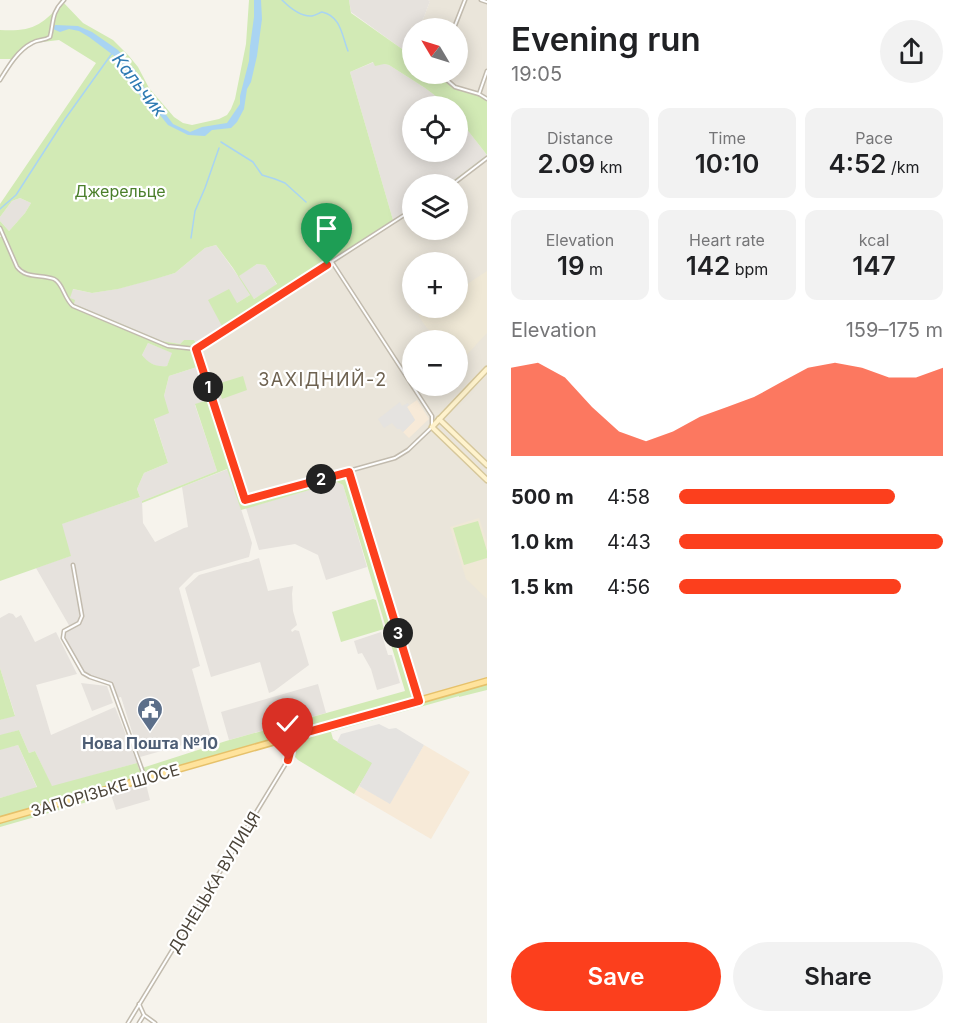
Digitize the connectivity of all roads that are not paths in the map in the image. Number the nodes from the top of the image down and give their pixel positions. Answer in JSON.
{"nodes":[{"id":1,"x":64,"y":0,"type":"edge"},
{"id":2,"x":465,"y":0,"type":"edge"},
{"id":3,"x":481,"y":0,"type":"edge"},
{"id":4,"x":487,"y":2,"type":"edge"},
{"id":5,"x":458,"y":18,"type":"edge"},
{"id":6,"x":487,"y":71,"type":"edge"},
{"id":7,"x":0,"y":80,"type":"edge"},
{"id":8,"x":452,"y":84,"type":"edge"},
{"id":9,"x":479,"y":94,"type":"junction"},
{"id":10,"x":487,"y":99,"type":"edge"},
{"id":11,"x":487,"y":158,"type":"edge"},
{"id":12,"x":466,"y":174,"type":"edge"},
{"id":13,"x":402,"y":216,"type":"edge"},
{"id":14,"x":0,"y":228,"type":"edge"},
{"id":15,"x":332,"y":262,"type":"junction"},
{"id":16,"x":196,"y":349,"type":"junction"},
{"id":17,"x":487,"y":369,"type":"edge"},
{"id":18,"x":432,"y":416,"type":"junction"},
{"id":19,"x":439,"y":419,"type":"junction"},
{"id":20,"x":432,"y":427,"type":"junction"},
{"id":21,"x":469,"y":447,"type":"junction"},
{"id":22,"x":461,"y":456,"type":"junction"},
{"id":23,"x":487,"y":465,"type":"edge"},
{"id":24,"x":349,"y":472,"type":"junction"},
{"id":25,"x":487,"y":480,"type":"edge"},
{"id":26,"x":73,"y":565,"type":"dead end"},
{"id":27,"x":487,"y":681,"type":"edge"},
{"id":28,"x":419,"y":701,"type":"junction"},
{"id":29,"x":286,"y":738,"type":"junction"},
{"id":30,"x":145,"y":778,"type":"junction"},
{"id":31,"x":0,"y":819,"type":"edge"},
{"id":32,"x":140,"y":1004,"type":"junction"},
{"id":33,"x":144,"y":1015,"type":"junction"},
{"id":34,"x":128,"y":1023,"type":"edge"},
{"id":35,"x":139,"y":1023,"type":"edge"},
{"id":36,"x":155,"y":1023,"type":"edge"}],
"edges":[{"from":1,"to":7,"type":"street"},
{"from":2,"to":5,"type":"street"},
{"from":3,"to":4,"type":"street"},
{"from":6,"to":9,"type":"street"},
{"from":8,"to":9,"type":"street"},
{"from":9,"to":10,"type":"street"},
{"from":11,"to":12,"type":"street"},
{"from":13,"to":15,"type":"street"},
{"from":14,"to":16,"type":"street"},
{"from":15,"to":16,"type":"street"},
{"from":15,"to":18,"type":"street"},
{"from":16,"to":24,"type":"street"},
{"from":17,"to":19,"type":"street"},
{"from":18,"to":19,"type":"street"},
{"from":18,"to":20,"type":"street"},
{"from":19,"to":20,"type":"street"},
{"from":19,"to":21,"type":"street"},
{"from":20,"to":22,"type":"street"},
{"from":20,"to":24,"type":"street"},
{"from":21,"to":22,"type":"street"},
{"from":21,"to":23,"type":"street"},
{"from":22,"to":25,"type":"street"},
{"from":24,"to":28,"type":"street"},
{"from":26,"to":30,"type":"street"},
{"from":27,"to":28,"type":"main road","name":"ЗАПОРІЗЬКЕ ШОСЕ"},
{"from":28,"to":29,"type":"main road","name":"ЗАПОРІЗЬКЕ ШОСЕ"},
{"from":29,"to":30,"type":"main road","name":"ЗАПОРІЗЬКЕ ШОСЕ"},
{"from":29,"to":32,"type":"street","name":"ДОНЕЦЬКА ВУЛИЦЯ"},
{"from":30,"to":31,"type":"main road","name":"ЗАПОРІЗЬКЕ ШОСЕ"},
{"from":32,"to":33,"type":"street"},
{"from":32,"to":34,"type":"street","name":"ДОНЕЦЬКА ВУЛИЦЯ"},
{"from":33,"to":35,"type":"street"},
{"from":33,"to":36,"type":"street"}]}
